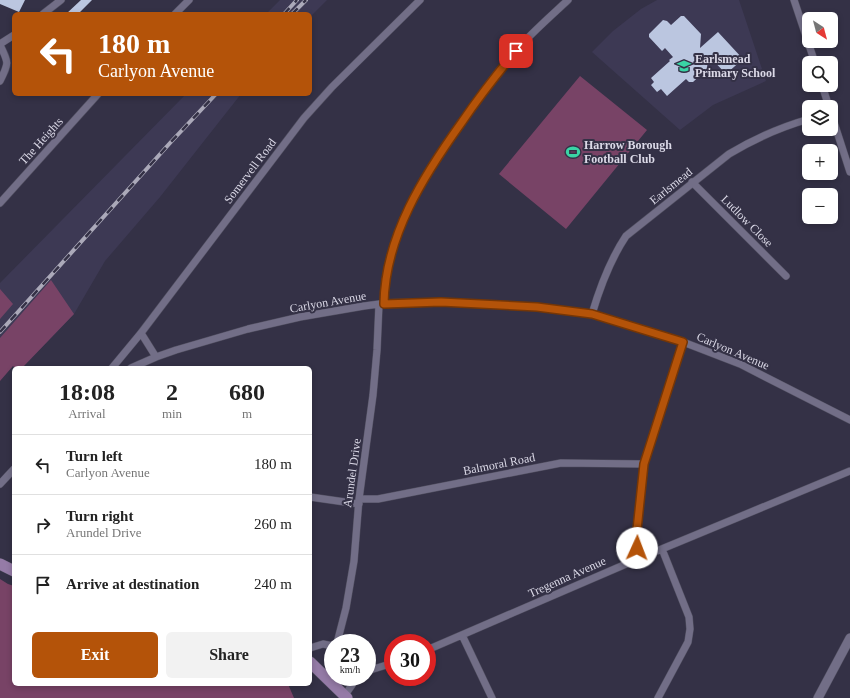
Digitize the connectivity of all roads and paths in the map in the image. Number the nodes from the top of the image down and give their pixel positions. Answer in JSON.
{"nodes":[{"id":1,"x":61,"y":0,"type":"edge"},
{"id":2,"x":189,"y":0,"type":"edge"},
{"id":3,"x":420,"y":0,"type":"edge"},
{"id":4,"x":568,"y":0,"type":"edge"},
{"id":5,"x":794,"y":0,"type":"edge"},
{"id":6,"x":46,"y":12,"type":"edge"},
{"id":7,"x":177,"y":12,"type":"edge"},
{"id":8,"x":12,"y":36,"type":"edge"},
{"id":9,"x":0,"y":45,"type":"edge"},
{"id":10,"x":813,"y":56,"type":"edge"},
{"id":11,"x":0,"y":81,"type":"edge"},
{"id":12,"x":96,"y":96,"type":"edge"},
{"id":13,"x":802,"y":121,"type":"edge"},
{"id":14,"x":838,"y":135,"type":"edge"},
{"id":15,"x":850,"y":172,"type":"edge"},
{"id":16,"x":692,"y":182,"type":"junction"},
{"id":17,"x":0,"y":202,"type":"edge"},
{"id":18,"x":786,"y":276,"type":"dead end"},
{"id":19,"x":382,"y":304,"type":"junction"},
{"id":20,"x":592,"y":314,"type":"junction"},
{"id":21,"x":141,"y":333,"type":"junction"},
{"id":22,"x":683,"y":342,"type":"junction"},
{"id":23,"x":156,"y":357,"type":"junction"},
{"id":24,"x":147,"y":361,"type":"junction"},
{"id":25,"x":114,"y":366,"type":"edge"},
{"id":26,"x":136,"y":366,"type":"edge"},
{"id":27,"x":150,"y":366,"type":"edge"},
{"id":28,"x":850,"y":420,"type":"edge"},
{"id":29,"x":644,"y":464,"type":"junction"},
{"id":30,"x":12,"y":471,"type":"edge"},
{"id":31,"x":850,"y":471,"type":"edge"},
{"id":32,"x":0,"y":484,"type":"edge"},
{"id":33,"x":312,"y":497,"type":"edge"},
{"id":34,"x":359,"y":501,"type":"junction"},
{"id":35,"x":662,"y":549,"type":"junction"},
{"id":36,"x":640,"y":558,"type":"junction"},
{"id":37,"x":0,"y":564,"type":"edge"},
{"id":38,"x":12,"y":570,"type":"edge"},
{"id":39,"x":339,"y":634,"type":"edge"},
{"id":40,"x":462,"y":635,"type":"junction"},
{"id":41,"x":850,"y":638,"type":"edge"},
{"id":42,"x":324,"y":644,"type":"edge"},
{"id":43,"x":436,"y":646,"type":"edge"},
{"id":44,"x":312,"y":647,"type":"edge"},
{"id":45,"x":312,"y":664,"type":"edge"},
{"id":46,"x":352,"y":686,"type":"edge"},
{"id":47,"x":346,"y":697,"type":"edge"},
{"id":48,"x":492,"y":698,"type":"edge"},
{"id":49,"x":658,"y":698,"type":"edge"},
{"id":50,"x":818,"y":698,"type":"edge"}],
"edges":[{"from":1,"to":6,"type":"street"},
{"from":2,"to":7,"type":"street"},
{"from":3,"to":21,"type":"street","name":"Somervell Road"},
{"from":4,"to":19,"type":"street","name":"Arundel Drive"},
{"from":5,"to":10,"type":"street"},
{"from":8,"to":9,"type":"street"},
{"from":9,"to":11,"type":"street"},
{"from":12,"to":17,"type":"street","name":"The Heights"},
{"from":13,"to":16,"type":"street","name":"Earlsmead"},
{"from":14,"to":15,"type":"street"},
{"from":16,"to":18,"type":"street","name":"Ludlow Close"},
{"from":16,"to":20,"type":"street","name":"Earlsmead"},
{"from":19,"to":20,"type":"street","name":"Carlyon Avenue"},
{"from":19,"to":23,"type":"street","name":"Carlyon Avenue"},
{"from":19,"to":34,"type":"street","name":"Arundel Drive"},
{"from":20,"to":22,"type":"street","name":"Carlyon Avenue"},
{"from":21,"to":23,"type":"street"},
{"from":21,"to":25,"type":"street","name":"Somervell Road"},
{"from":22,"to":28,"type":"street","name":"Carlyon Avenue"},
{"from":22,"to":29,"type":"street"},
{"from":23,"to":24,"type":"street","name":"Carlyon Avenue"},
{"from":24,"to":26,"type":"street","name":"Carlyon Avenue"},
{"from":24,"to":27,"type":"street"},
{"from":29,"to":34,"type":"street","name":"Balmoral Road"},
{"from":29,"to":36,"type":"street"},
{"from":30,"to":32,"type":"street"},
{"from":31,"to":35,"type":"street","name":"Tregenna Avenue"},
{"from":33,"to":34,"type":"street","name":"Balmoral Road"},
{"from":34,"to":39,"type":"street","name":"Arundel Drive"},
{"from":35,"to":36,"type":"street","name":"Tregenna Avenue"},
{"from":35,"to":49,"type":"street"},
{"from":36,"to":40,"type":"street","name":"Tregenna Avenue"},
{"from":37,"to":38,"type":"main road"},
{"from":40,"to":43,"type":"street","name":"Tregenna Avenue"},
{"from":40,"to":48,"type":"street"},
{"from":41,"to":50,"type":"street"},
{"from":42,"to":44,"type":"street"},
{"from":45,"to":47,"type":"main road"},
{"from":46,"to":47,"type":"street"}]}
